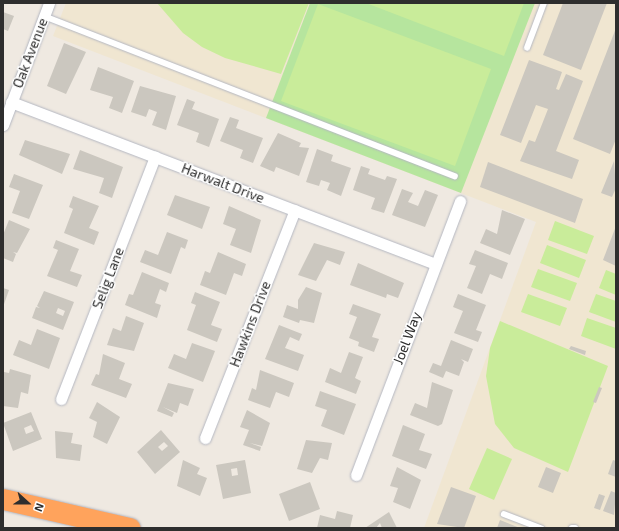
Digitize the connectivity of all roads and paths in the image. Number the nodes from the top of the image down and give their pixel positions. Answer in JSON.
{"nodes":[{"id":1,"x":49,"y":3,"type":"edge"},
{"id":2,"x":544,"y":3,"type":"edge"},
{"id":3,"x":44,"y":16,"type":"junction"},
{"id":4,"x":527,"y":48,"type":"dead end"},
{"id":5,"x":11,"y":102,"type":"junction"},
{"id":6,"x":3,"y":125,"type":"edge"},
{"id":7,"x":155,"y":157,"type":"junction"},
{"id":8,"x":455,"y":176,"type":"dead end"},
{"id":9,"x":460,"y":201,"type":"dead end"},
{"id":10,"x":295,"y":210,"type":"junction"},
{"id":11,"x":435,"y":264,"type":"junction"},
{"id":12,"x":61,"y":399,"type":"dead end"},
{"id":13,"x":205,"y":438,"type":"dead end"},
{"id":14,"x":356,"y":475,"type":"dead end"},
{"id":15,"x":3,"y":499,"type":"edge"},
{"id":16,"x":504,"y":514,"type":"dead end"},
{"id":17,"x":130,"y":528,"type":"edge"},
{"id":18,"x":541,"y":528,"type":"edge"},
{"id":19,"x":572,"y":528,"type":"edge"},
{"id":20,"x":575,"y":528,"type":"edge"}],
"edges":[{"from":1,"to":3,"type":"street","name":"Oak Avenue"},
{"from":2,"to":4,"type":"lane"},
{"from":3,"to":5,"type":"street","name":"Oak Avenue"},
{"from":3,"to":8,"type":"lane"},
{"from":5,"to":6,"type":"street","name":"Oak Avenue"},
{"from":5,"to":7,"type":"street","name":"Harwalt Drive"},
{"from":7,"to":10,"type":"street","name":"Harwalt Drive"},
{"from":7,"to":12,"type":"street","name":"Selig Lane"},
{"from":9,"to":11,"type":"street","name":"Joel Way"},
{"from":10,"to":11,"type":"street","name":"Harwalt Drive"},
{"from":10,"to":13,"type":"street","name":"Hawkins Drive"},
{"from":11,"to":14,"type":"street","name":"Joel Way"},
{"from":15,"to":17,"type":"highway"},
{"from":16,"to":18,"type":"lane"},
{"from":19,"to":20,"type":"lane"}]}
